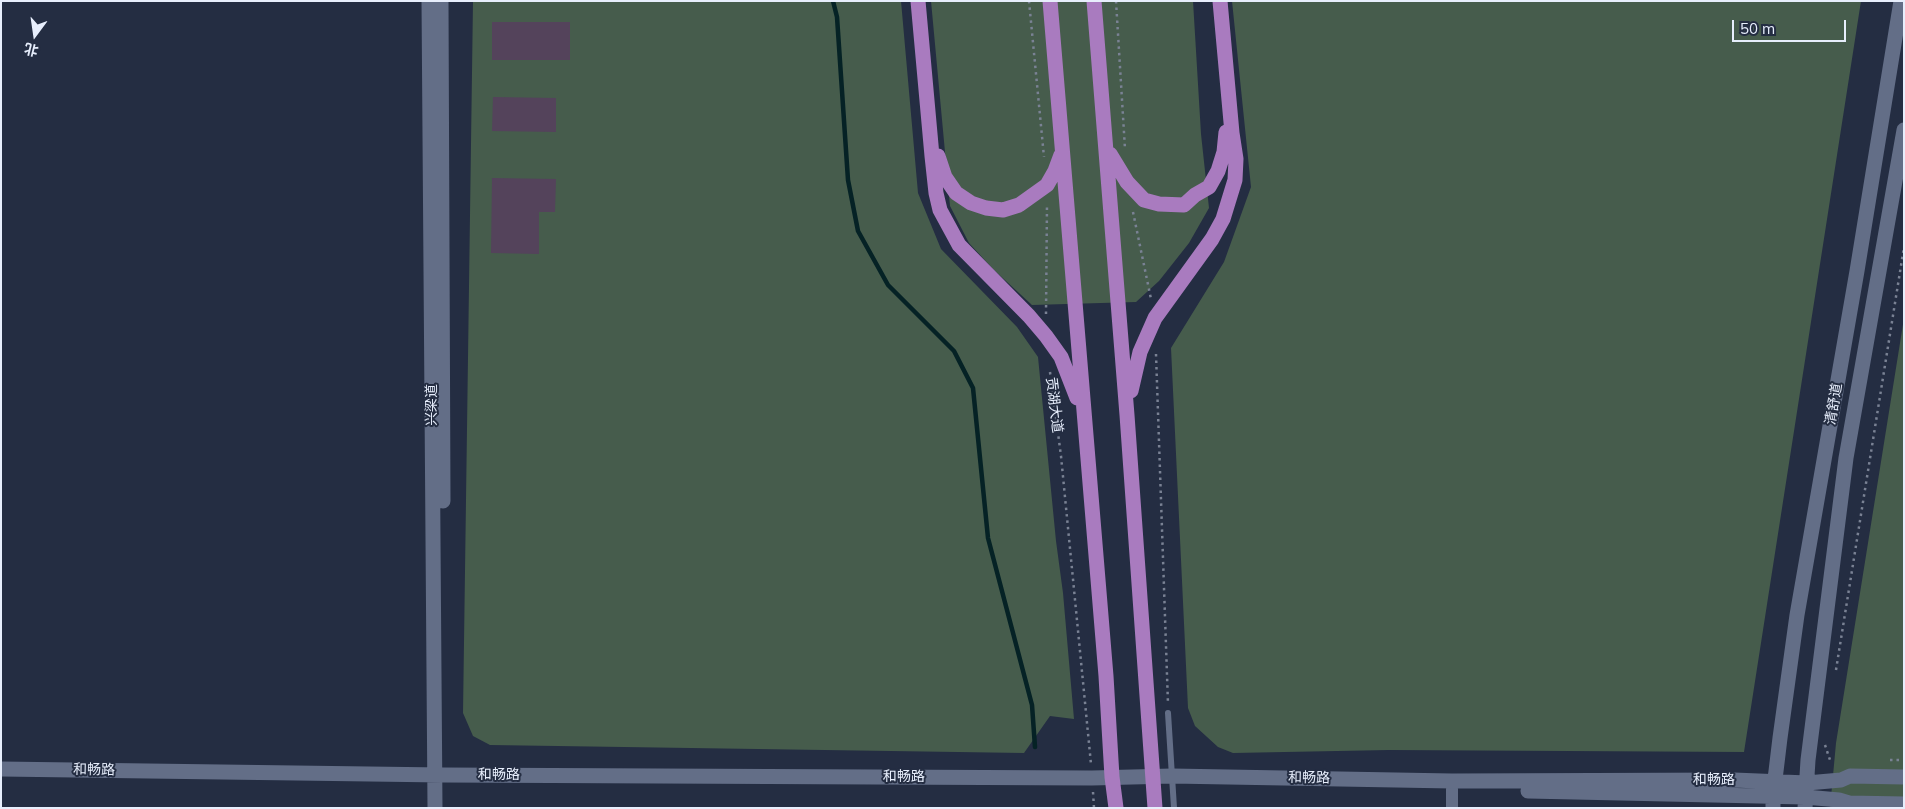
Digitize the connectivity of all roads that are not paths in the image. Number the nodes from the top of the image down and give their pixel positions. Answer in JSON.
{"nodes":[{"id":1,"x":429,"y":1,"type":"edge"},
{"id":2,"x":441,"y":1,"type":"edge"},
{"id":3,"x":918,"y":1,"type":"edge"},
{"id":4,"x":925,"y":1,"type":"edge"},
{"id":5,"x":1050,"y":1,"type":"edge"},
{"id":6,"x":1094,"y":1,"type":"edge"},
{"id":7,"x":1214,"y":1,"type":"edge"},
{"id":8,"x":1220,"y":1,"type":"edge"},
{"id":9,"x":1901,"y":1,"type":"edge"},
{"id":10,"x":1904,"y":130,"type":"edge"},
{"id":11,"x":1107,"y":148,"type":"junction"},
{"id":12,"x":1062,"y":151,"type":"junction"},
{"id":13,"x":1127,"y":415,"type":"junction"},
{"id":14,"x":1084,"y":416,"type":"junction"},
{"id":15,"x":1168,"y":713,"type":"dead end"},
{"id":16,"x":1,"y":769,"type":"edge"},
{"id":17,"x":1,"y":776,"type":"edge"},
{"id":18,"x":1904,"y":777,"type":"edge"},
{"id":19,"x":439,"y":778,"type":"junction"},
{"id":20,"x":1152,"y":781,"type":"junction"},
{"id":21,"x":1172,"y":781,"type":"junction"},
{"id":22,"x":1113,"y":782,"type":"junction"},
{"id":23,"x":1452,"y":789,"type":"junction"},
{"id":24,"x":1774,"y":795,"type":"edge"},
{"id":25,"x":1806,"y":796,"type":"edge"},
{"id":26,"x":1904,"y":804,"type":"edge"},
{"id":27,"x":435,"y":808,"type":"edge"},
{"id":28,"x":444,"y":808,"type":"edge"},
{"id":29,"x":1116,"y":808,"type":"edge"},
{"id":30,"x":1155,"y":808,"type":"edge"},
{"id":31,"x":1174,"y":808,"type":"edge"},
{"id":32,"x":1452,"y":808,"type":"edge"}],
"edges":[{"from":1,"to":19,"type":"street","name":"兴梁道"},
{"from":2,"to":19,"type":"street","name":"兴梁道"},
{"from":3,"to":14,"type":"main road"},
{"from":4,"to":12,"type":"main road"},
{"from":5,"to":12,"type":"main road","name":"贡湖大道"},
{"from":6,"to":11,"type":"main road"},
{"from":7,"to":11,"type":"main road"},
{"from":8,"to":13,"type":"main road"},
{"from":9,"to":24,"type":"street","name":"清舒道"},
{"from":10,"to":25,"type":"street","name":"清舒道"},
{"from":11,"to":13,"type":"main road"},
{"from":12,"to":14,"type":"main road","name":"贡湖大道"},
{"from":13,"to":20,"type":"main road"},
{"from":14,"to":22,"type":"main road","name":"贡湖大道"},
{"from":15,"to":21,"type":"lane"},
{"from":16,"to":19,"type":"street","name":"和畅路"},
{"from":17,"to":19,"type":"street","name":"和畅路"},
{"from":18,"to":25,"type":"street"},
{"from":19,"to":22,"type":"street","name":"和畅路"},
{"from":19,"to":27,"type":"street","name":"兴梁道"},
{"from":19,"to":28,"type":"street","name":"兴梁道"},
{"from":20,"to":21,"type":"street","name":"和畅路"},
{"from":20,"to":22,"type":"street","name":"和畅路"},
{"from":20,"to":30,"type":"main road"},
{"from":21,"to":23,"type":"street","name":"和畅路"},
{"from":21,"to":24,"type":"street","name":"和畅路"},
{"from":21,"to":31,"type":"lane"},
{"from":22,"to":29,"type":"main road","name":"贡湖大道"},
{"from":23,"to":24,"type":"street","name":"和畅路"},
{"from":23,"to":32,"type":"street"},
{"from":24,"to":25,"type":"street","name":"和畅路"},
{"from":25,"to":26,"type":"street"}]}
